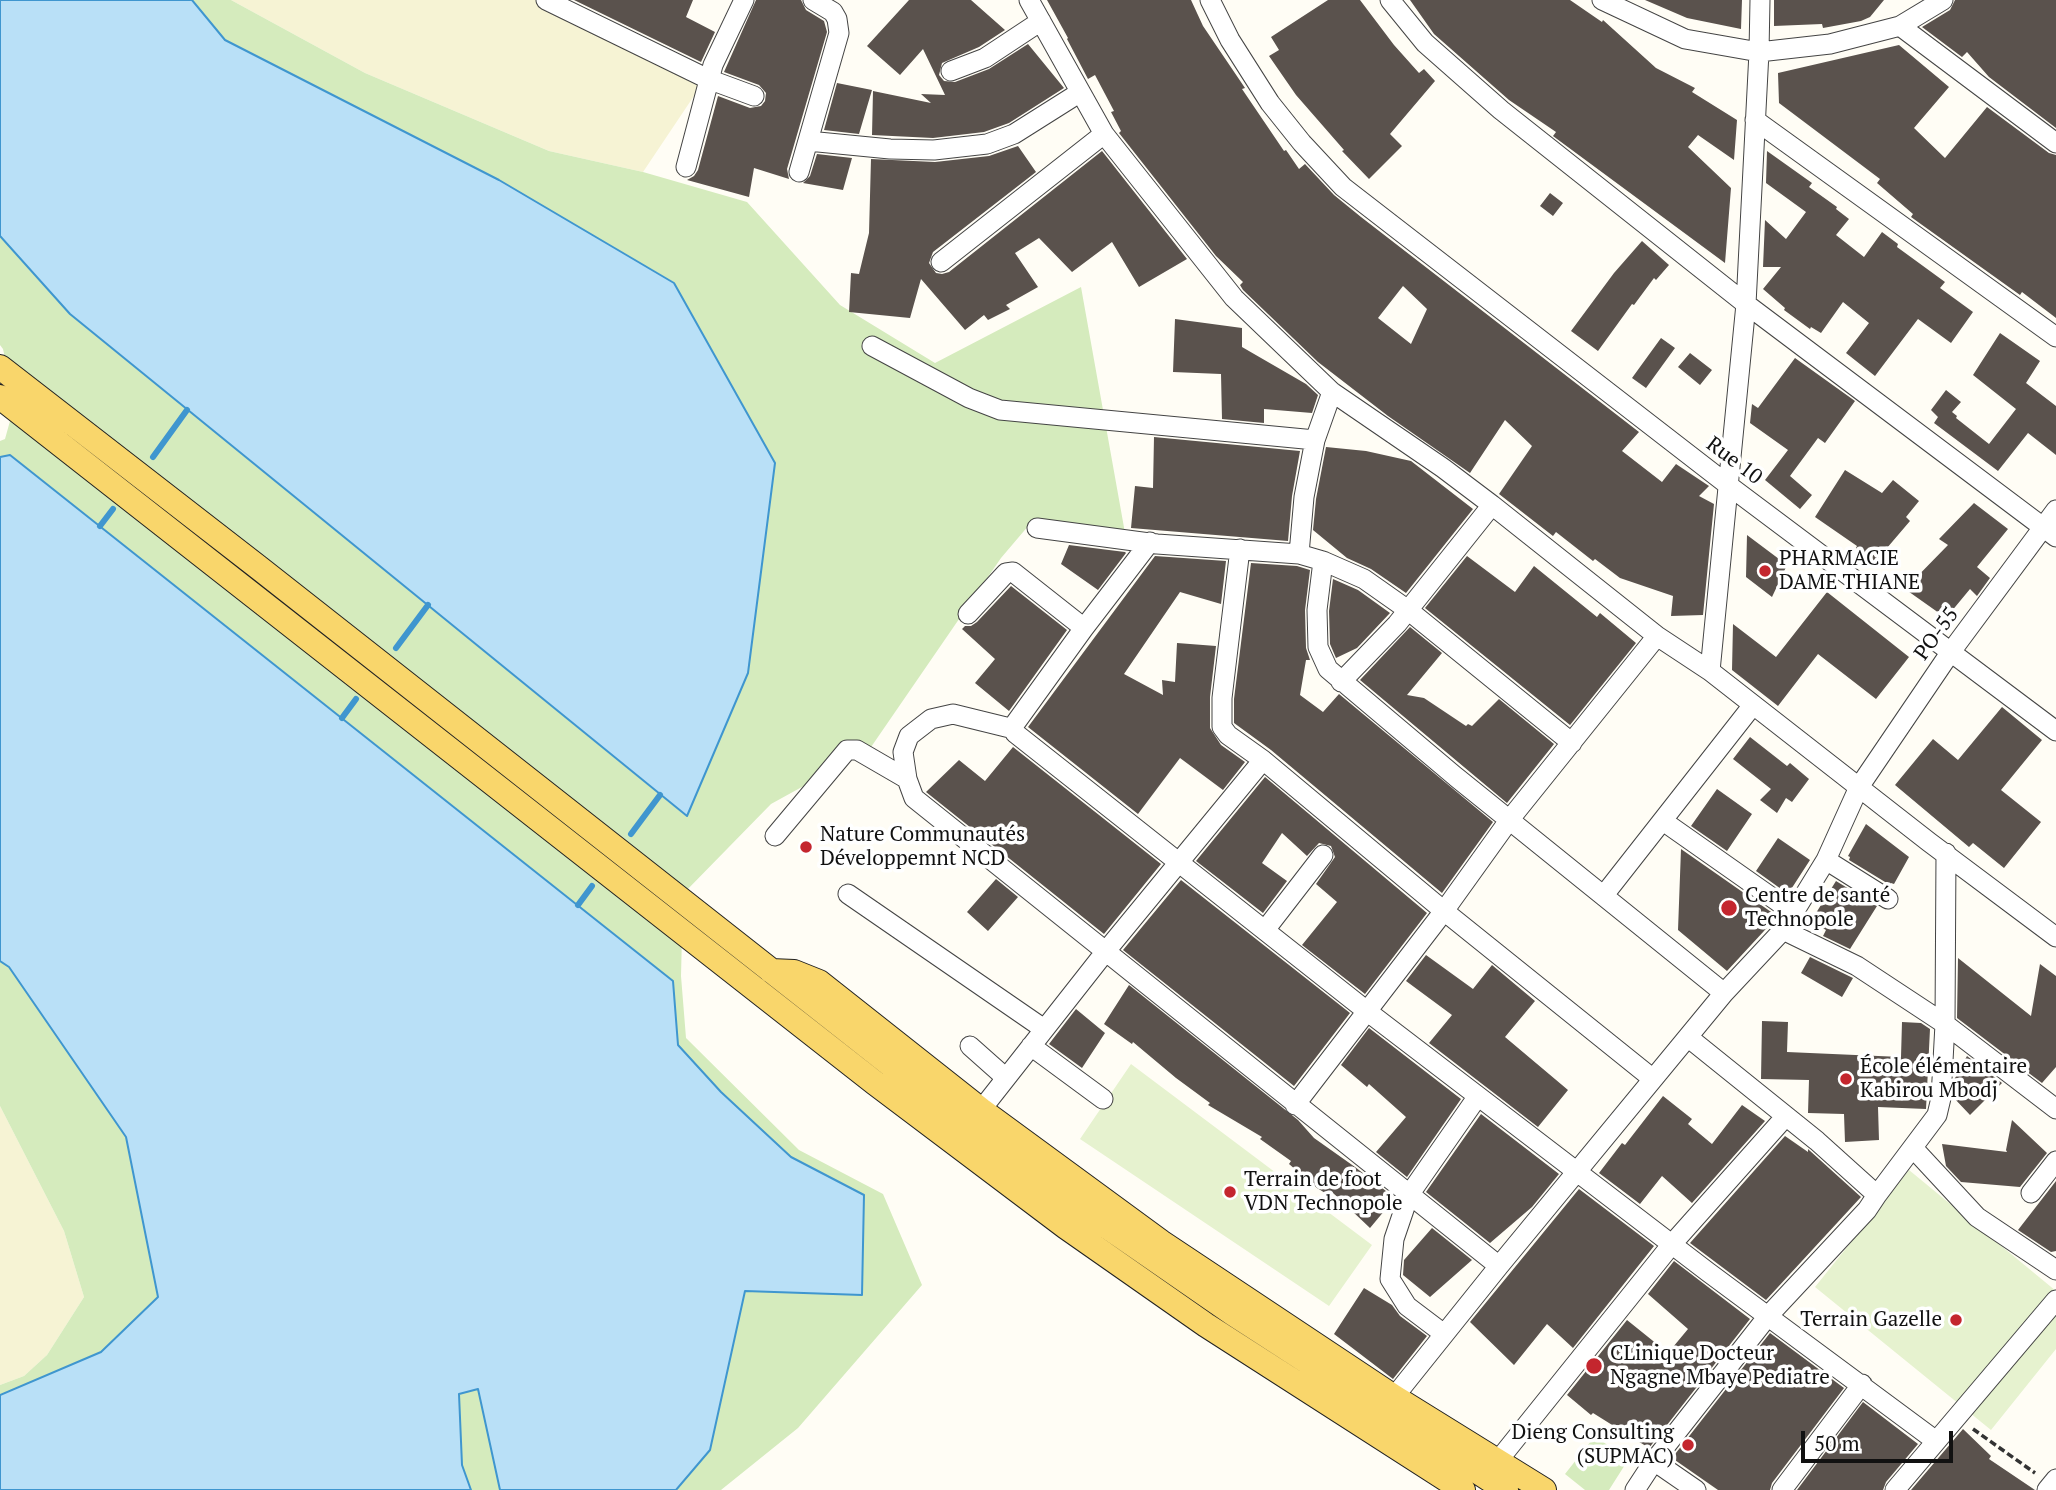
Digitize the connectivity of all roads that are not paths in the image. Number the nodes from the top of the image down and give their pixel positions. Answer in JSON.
{"nodes":[{"id":1,"x":546,"y":0,"type":"edge"},
{"id":2,"x":744,"y":0,"type":"edge"},
{"id":3,"x":813,"y":0,"type":"edge"},
{"id":4,"x":1029,"y":0,"type":"edge"},
{"id":5,"x":1210,"y":0,"type":"edge"},
{"id":6,"x":1390,"y":0,"type":"edge"},
{"id":7,"x":1602,"y":0,"type":"edge"},
{"id":8,"x":1760,"y":0,"type":"edge"},
{"id":9,"x":1943,"y":0,"type":"edge"},
{"id":10,"x":1041,"y":22,"type":"junction"},
{"id":11,"x":1900,"y":26,"type":"junction"},
{"id":12,"x":1759,"y":52,"type":"junction"},
{"id":13,"x":951,"y":71,"type":"dead end"},
{"id":14,"x":708,"y":79,"type":"junction"},
{"id":15,"x":1079,"y":93,"type":"junction"},
{"id":16,"x":754,"y":96,"type":"dead end"},
{"id":17,"x":1755,"y":120,"type":"junction"},
{"id":18,"x":1104,"y":134,"type":"junction"},
{"id":19,"x":808,"y":141,"type":"junction"},
{"id":20,"x":2056,"y":143,"type":"edge"},
{"id":21,"x":686,"y":167,"type":"dead end"},
{"id":22,"x":799,"y":173,"type":"dead end"},
{"id":23,"x":941,"y":262,"type":"dead end"},
{"id":24,"x":1746,"y":304,"type":"junction"},
{"id":25,"x":2056,"y":337,"type":"edge"},
{"id":26,"x":872,"y":346,"type":"dead end"},
{"id":27,"x":0,"y":367,"type":"edge"},
{"id":28,"x":1332,"y":393,"type":"junction"},
{"id":29,"x":0,"y":397,"type":"edge"},
{"id":30,"x":1315,"y":440,"type":"junction"},
{"id":31,"x":1728,"y":485,"type":"junction"},
{"id":32,"x":1492,"y":505,"type":"junction"},
{"id":33,"x":2056,"y":510,"type":"edge"},
{"id":34,"x":1037,"y":528,"type":"dead end"},
{"id":35,"x":2050,"y":532,"type":"edge"},
{"id":36,"x":1150,"y":542,"type":"junction"},
{"id":37,"x":1240,"y":549,"type":"junction"},
{"id":38,"x":1300,"y":554,"type":"junction"},
{"id":39,"x":1323,"y":561,"type":"junction"},
{"id":40,"x":1408,"y":610,"type":"junction"},
{"id":41,"x":968,"y":614,"type":"dead end"},
{"id":42,"x":1084,"y":628,"type":"junction"},
{"id":43,"x":1657,"y":636,"type":"junction"},
{"id":44,"x":1950,"y":653,"type":"junction"},
{"id":45,"x":1710,"y":671,"type":"junction"},
{"id":46,"x":1341,"y":682,"type":"junction"},
{"id":47,"x":1753,"y":705,"type":"junction"},
{"id":48,"x":1014,"y":729,"type":"junction"},
{"id":49,"x":2056,"y":731,"type":"edge"},
{"id":50,"x":1572,"y":743,"type":"junction"},
{"id":51,"x":1263,"y":761,"type":"junction"},
{"id":52,"x":907,"y":779,"type":"junction"},
{"id":53,"x":1860,"y":787,"type":"junction"},
{"id":54,"x":1510,"y":819,"type":"junction"},
{"id":55,"x":1663,"y":821,"type":"junction"},
{"id":56,"x":775,"y":836,"type":"dead end"},
{"id":57,"x":1946,"y":853,"type":"junction"},
{"id":58,"x":1323,"y":855,"type":"dead end"},
{"id":59,"x":1826,"y":860,"type":"junction"},
{"id":60,"x":1179,"y":861,"type":"junction"},
{"id":61,"x":848,"y":894,"type":"dead end"},
{"id":62,"x":1604,"y":895,"type":"junction"},
{"id":63,"x":1888,"y":899,"type":"dead end"},
{"id":64,"x":1444,"y":911,"type":"junction"},
{"id":65,"x":1794,"y":913,"type":"junction"},
{"id":66,"x":1265,"y":930,"type":"junction"},
{"id":67,"x":1783,"y":930,"type":"junction"},
{"id":68,"x":2056,"y":937,"type":"edge"},
{"id":69,"x":1106,"y":951,"type":"junction"},
{"id":70,"x":771,"y":971,"type":"junction"},
{"id":71,"x":1724,"y":993,"type":"junction"},
{"id":72,"x":1368,"y":1012,"type":"junction"},
{"id":73,"x":1945,"y":1024,"type":"junction"},
{"id":74,"x":1044,"y":1029,"type":"junction"},
{"id":75,"x":1689,"y":1038,"type":"junction"},
{"id":76,"x":970,"y":1046,"type":"dead end"},
{"id":77,"x":1031,"y":1046,"type":"junction"},
{"id":78,"x":1006,"y":1078,"type":"junction"},
{"id":79,"x":1653,"y":1079,"type":"junction"},
{"id":80,"x":1478,"y":1096,"type":"junction"},
{"id":81,"x":1103,"y":1100,"type":"dead end"},
{"id":82,"x":1295,"y":1105,"type":"junction"},
{"id":83,"x":981,"y":1110,"type":"junction"},
{"id":84,"x":2056,"y":1110,"type":"edge"},
{"id":85,"x":1786,"y":1116,"type":"junction"},
{"id":86,"x":1913,"y":1148,"type":"junction"},
{"id":87,"x":2056,"y":1161,"type":"edge"},
{"id":88,"x":1576,"y":1172,"type":"junction"},
{"id":89,"x":2031,"y":1193,"type":"dead end"},
{"id":90,"x":1409,"y":1195,"type":"junction"},
{"id":91,"x":1877,"y":1195,"type":"junction"},
{"id":92,"x":1672,"y":1244,"type":"junction"},
{"id":93,"x":1499,"y":1266,"type":"junction"},
{"id":94,"x":2056,"y":1270,"type":"edge"},
{"id":95,"x":2056,"y":1300,"type":"edge"},
{"id":96,"x":1768,"y":1316,"type":"junction"},
{"id":97,"x":1444,"y":1334,"type":"junction"},
{"id":98,"x":1862,"y":1384,"type":"junction"},
{"id":99,"x":1394,"y":1398,"type":"junction"},
{"id":100,"x":1936,"y":1441,"type":"junction"},
{"id":101,"x":1654,"y":1461,"type":"junction"},
{"id":102,"x":1497,"y":1462,"type":"junction"},
{"id":103,"x":1463,"y":1490,"type":"edge"},
{"id":104,"x":1506,"y":1490,"type":"edge"},
{"id":105,"x":1544,"y":1490,"type":"edge"},
{"id":106,"x":1635,"y":1490,"type":"edge"},
{"id":107,"x":1696,"y":1490,"type":"edge"},
{"id":108,"x":1782,"y":1490,"type":"edge"},
{"id":109,"x":1895,"y":1490,"type":"edge"}],
"edges":[{"from":1,"to":14,"type":"street"},
{"from":2,"to":14,"type":"street"},
{"from":3,"to":19,"type":"street"},
{"from":4,"to":10,"type":"street"},
{"from":5,"to":31,"type":"street","name":"Rue 10"},
{"from":6,"to":24,"type":"street"},
{"from":7,"to":12,"type":"street"},
{"from":8,"to":12,"type":"street"},
{"from":9,"to":11,"type":"street"},
{"from":10,"to":13,"type":"street"},
{"from":10,"to":15,"type":"street"},
{"from":11,"to":12,"type":"street"},
{"from":11,"to":20,"type":"street"},
{"from":12,"to":17,"type":"street"},
{"from":14,"to":16,"type":"street"},
{"from":14,"to":21,"type":"street"},
{"from":15,"to":18,"type":"street"},
{"from":15,"to":19,"type":"street"},
{"from":17,"to":24,"type":"street"},
{"from":17,"to":25,"type":"street"},
{"from":18,"to":23,"type":"street"},
{"from":18,"to":28,"type":"street"},
{"from":19,"to":22,"type":"street"},
{"from":24,"to":31,"type":"street"},
{"from":24,"to":35,"type":"street"},
{"from":26,"to":30,"type":"street"},
{"from":27,"to":70,"type":"main road"},
{"from":28,"to":30,"type":"street"},
{"from":28,"to":32,"type":"street"},
{"from":29,"to":103,"type":"main road"},
{"from":30,"to":38,"type":"street"},
{"from":31,"to":44,"type":"street","name":"Rue 10"},
{"from":31,"to":45,"type":"street"},
{"from":32,"to":40,"type":"street"},
{"from":32,"to":43,"type":"street"},
{"from":33,"to":35,"type":"street","name":"PO-55"},
{"from":34,"to":36,"type":"street"},
{"from":35,"to":44,"type":"street","name":"PO-55"},
{"from":36,"to":37,"type":"street"},
{"from":36,"to":42,"type":"street"},
{"from":37,"to":38,"type":"street"},
{"from":37,"to":51,"type":"street"},
{"from":38,"to":39,"type":"street"},
{"from":39,"to":40,"type":"street"},
{"from":39,"to":46,"type":"street"},
{"from":40,"to":46,"type":"street"},
{"from":40,"to":50,"type":"street"},
{"from":41,"to":42,"type":"street"},
{"from":42,"to":48,"type":"street"},
{"from":43,"to":45,"type":"street"},
{"from":43,"to":50,"type":"street"},
{"from":44,"to":49,"type":"street","name":"Rue 10"},
{"from":44,"to":53,"type":"street","name":"PO-55"},
{"from":45,"to":47,"type":"street"},
{"from":46,"to":54,"type":"street"},
{"from":47,"to":53,"type":"street"},
{"from":47,"to":55,"type":"street"},
{"from":48,"to":52,"type":"street"},
{"from":48,"to":60,"type":"street"},
{"from":50,"to":54,"type":"street"},
{"from":51,"to":60,"type":"street"},
{"from":51,"to":64,"type":"street"},
{"from":52,"to":56,"type":"street"},
{"from":52,"to":69,"type":"street"},
{"from":53,"to":57,"type":"street"},
{"from":53,"to":59,"type":"street","name":"PO-55"},
{"from":54,"to":62,"type":"street"},
{"from":54,"to":64,"type":"street"},
{"from":55,"to":62,"type":"street"},
{"from":55,"to":65,"type":"street"},
{"from":57,"to":68,"type":"street"},
{"from":57,"to":73,"type":"street"},
{"from":58,"to":66,"type":"street"},
{"from":59,"to":63,"type":"street"},
{"from":59,"to":65,"type":"street","name":"PO-55"},
{"from":60,"to":66,"type":"street"},
{"from":60,"to":69,"type":"street"},
{"from":61,"to":74,"type":"street"},
{"from":62,"to":71,"type":"street"},
{"from":64,"to":72,"type":"street"},
{"from":64,"to":79,"type":"street"},
{"from":65,"to":67,"type":"street","name":"PO-55"},
{"from":66,"to":72,"type":"street"},
{"from":67,"to":71,"type":"street","name":"PO-55"},
{"from":67,"to":73,"type":"street"},
{"from":69,"to":74,"type":"street"},
{"from":69,"to":82,"type":"street"},
{"from":70,"to":83,"type":"main road"},
{"from":70,"to":104,"type":"main road"},
{"from":71,"to":75,"type":"street","name":"PO-55"},
{"from":72,"to":80,"type":"street"},
{"from":72,"to":82,"type":"street"},
{"from":73,"to":84,"type":"street"},
{"from":73,"to":86,"type":"street"},
{"from":74,"to":77,"type":"street"},
{"from":75,"to":79,"type":"street","name":"PO-55"},
{"from":75,"to":85,"type":"street"},
{"from":76,"to":78,"type":"street"},
{"from":77,"to":78,"type":"street"},
{"from":77,"to":81,"type":"street"},
{"from":78,"to":83,"type":"street"},
{"from":79,"to":88,"type":"street","name":"PO-55"},
{"from":80,"to":88,"type":"street"},
{"from":80,"to":90,"type":"street"},
{"from":82,"to":90,"type":"street"},
{"from":83,"to":99,"type":"main road"},
{"from":85,"to":91,"type":"street"},
{"from":85,"to":92,"type":"street"},
{"from":86,"to":91,"type":"street"},
{"from":86,"to":94,"type":"street"},
{"from":87,"to":89,"type":"street"},
{"from":88,"to":92,"type":"street"},
{"from":88,"to":93,"type":"street","name":"PO-55"},
{"from":90,"to":93,"type":"street"},
{"from":90,"to":97,"type":"street"},
{"from":91,"to":96,"type":"street"},
{"from":92,"to":96,"type":"street"},
{"from":92,"to":102,"type":"street"},
{"from":93,"to":97,"type":"street","name":"PO-55"},
{"from":95,"to":100,"type":"street"},
{"from":96,"to":98,"type":"street"},
{"from":96,"to":101,"type":"street"},
{"from":97,"to":99,"type":"street","name":"PO-55"},
{"from":98,"to":100,"type":"street"},
{"from":98,"to":108,"type":"street"},
{"from":99,"to":102,"type":"main road"},
{"from":100,"to":109,"type":"street"},
{"from":101,"to":106,"type":"street"},
{"from":101,"to":107,"type":"street"},
{"from":102,"to":105,"type":"main road"}]}
